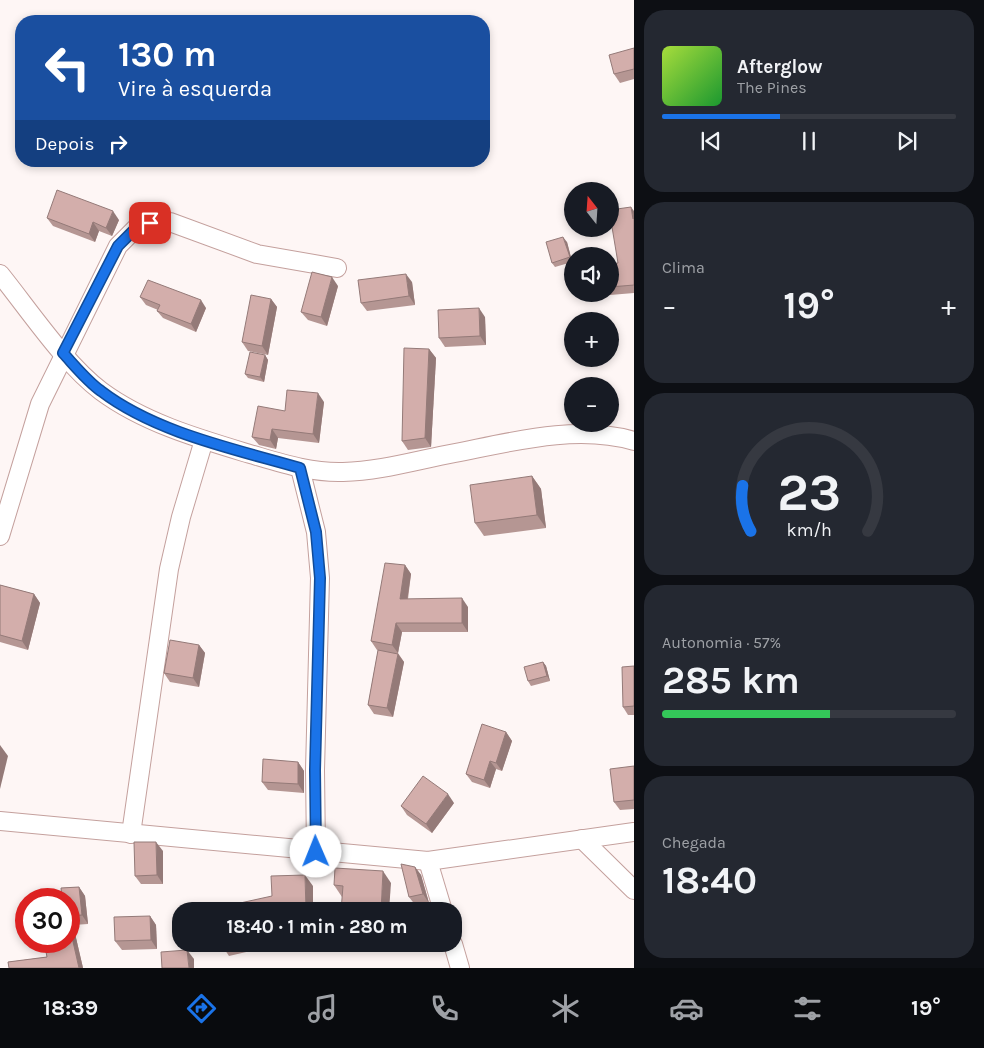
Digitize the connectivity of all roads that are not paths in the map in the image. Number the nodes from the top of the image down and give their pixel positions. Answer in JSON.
{"nodes":[{"id":1,"x":337,"y":268,"type":"dead end"},
{"id":2,"x":0,"y":274,"type":"edge"},
{"id":3,"x":63,"y":353,"type":"junction"},
{"id":4,"x":204,"y":440,"type":"junction"},
{"id":5,"x":634,"y":441,"type":"edge"},
{"id":6,"x":300,"y":468,"type":"junction"},
{"id":7,"x":0,"y":536,"type":"edge"},
{"id":8,"x":0,"y":821,"type":"edge"},
{"id":9,"x":634,"y":832,"type":"edge"},
{"id":10,"x":131,"y":834,"type":"junction"},
{"id":11,"x":582,"y":840,"type":"junction"},
{"id":12,"x":316,"y":852,"type":"junction"},
{"id":13,"x":428,"y":861,"type":"junction"},
{"id":14,"x":634,"y":890,"type":"edge"},
{"id":15,"x":440,"y":902,"type":"edge"},
{"id":16,"x":455,"y":952,"type":"edge"},
{"id":17,"x":460,"y":968,"type":"edge"}],
"edges":[{"from":1,"to":3,"type":"street"},
{"from":2,"to":3,"type":"street"},
{"from":3,"to":4,"type":"street"},
{"from":3,"to":7,"type":"street"},
{"from":4,"to":6,"type":"street"},
{"from":4,"to":10,"type":"street"},
{"from":5,"to":6,"type":"street"},
{"from":6,"to":12,"type":"street"},
{"from":8,"to":10,"type":"street"},
{"from":9,"to":11,"type":"street"},
{"from":10,"to":12,"type":"street"},
{"from":11,"to":13,"type":"street"},
{"from":11,"to":14,"type":"street"},
{"from":12,"to":13,"type":"street"},
{"from":13,"to":15,"type":"street"},
{"from":16,"to":17,"type":"street"}]}
